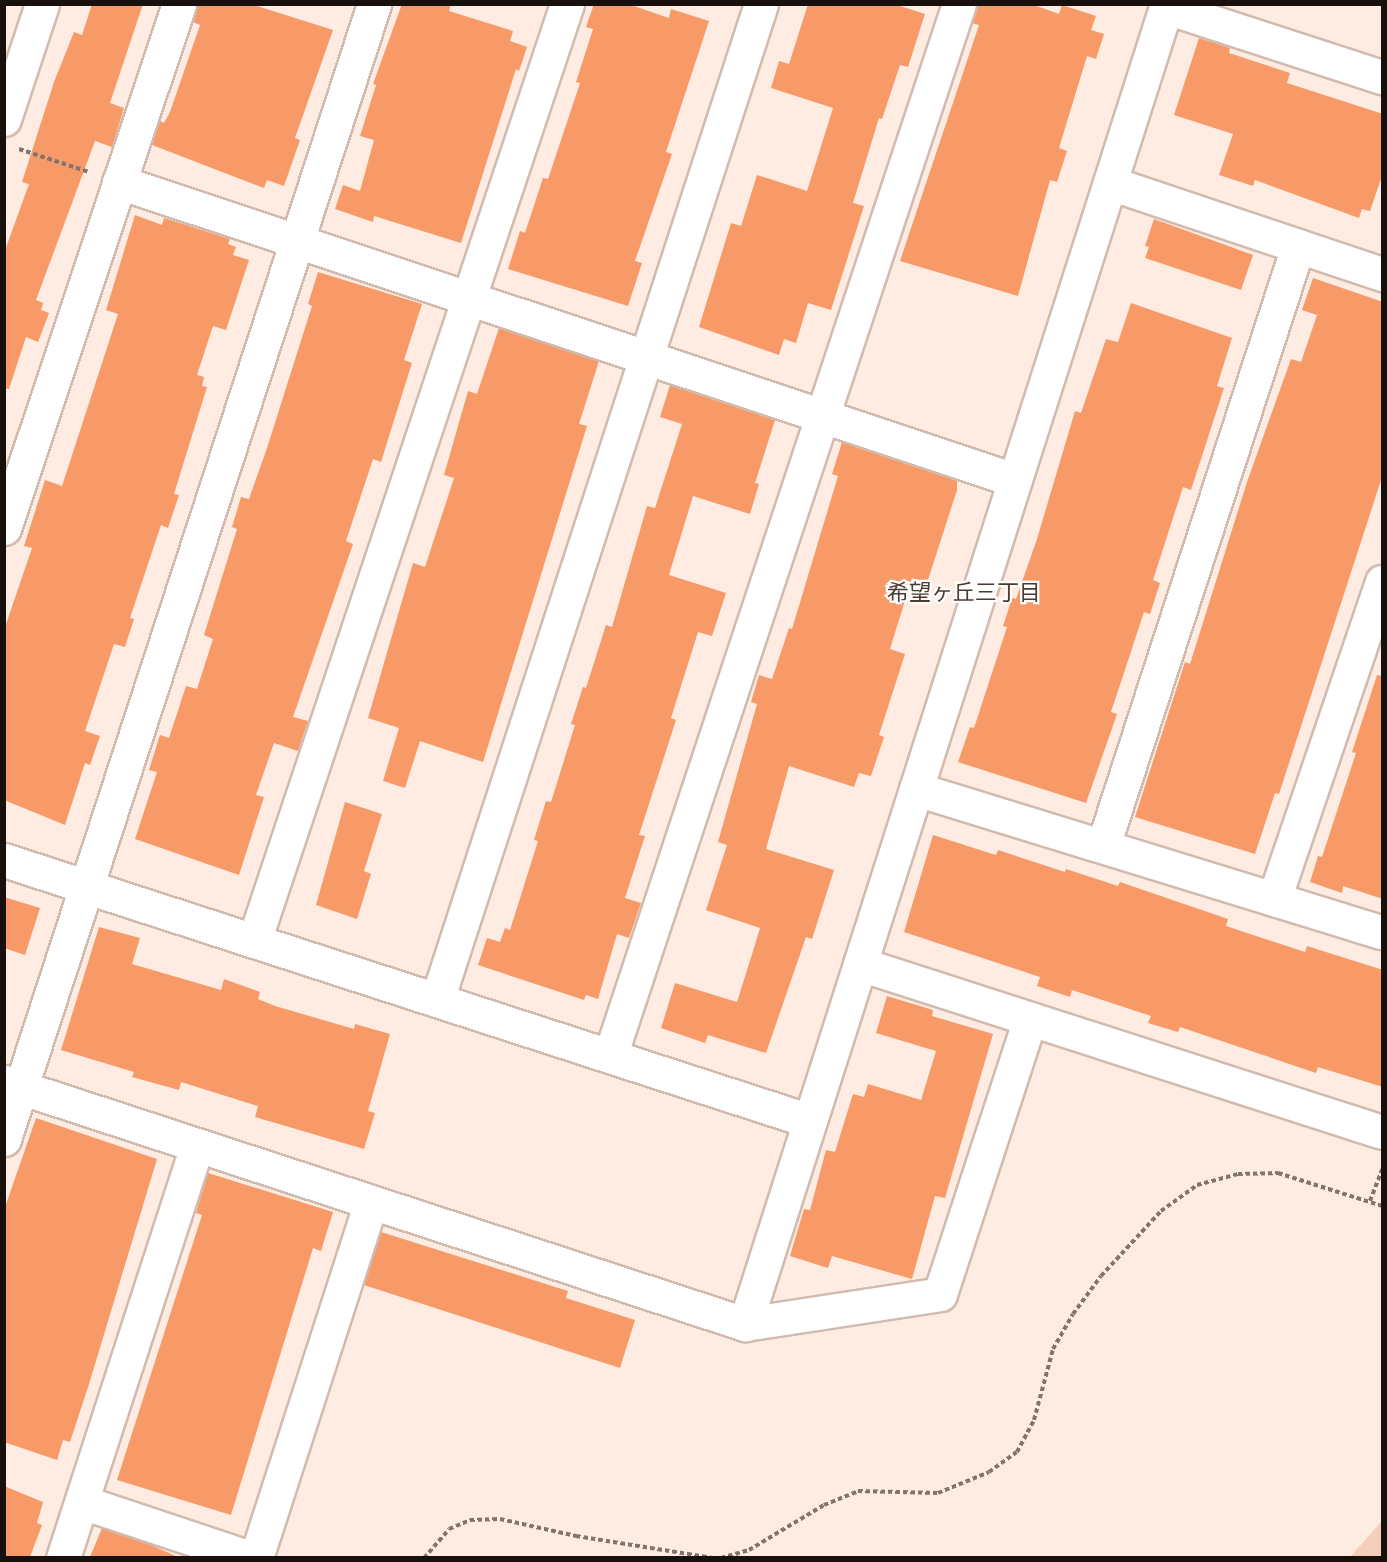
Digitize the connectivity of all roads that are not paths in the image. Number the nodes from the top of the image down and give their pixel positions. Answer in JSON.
{"nodes":[{"id":1,"x":42,"y":4,"type":"edge"},
{"id":2,"x":178,"y":4,"type":"edge"},
{"id":3,"x":374,"y":4,"type":"edge"},
{"id":4,"x":567,"y":4,"type":"edge"},
{"id":5,"x":761,"y":4,"type":"edge"},
{"id":6,"x":959,"y":4,"type":"edge"},
{"id":7,"x":1166,"y":6,"type":"edge"},
{"id":8,"x":1383,"y":77,"type":"edge"},
{"id":9,"x":10,"y":133,"type":"edge"},
{"id":10,"x":120,"y":182,"type":"junction"},
{"id":11,"x":1110,"y":183,"type":"junction"},
{"id":12,"x":297,"y":241,"type":"junction"},
{"id":13,"x":1298,"y":246,"type":"junction"},
{"id":14,"x":1383,"y":274,"type":"edge"},
{"id":15,"x":469,"y":298,"type":"junction"},
{"id":16,"x":647,"y":357,"type":"junction"},
{"id":17,"x":823,"y":416,"type":"junction"},
{"id":18,"x":1015,"y":480,"type":"junction"},
{"id":19,"x":4,"y":528,"type":"edge"},
{"id":20,"x":1383,"y":582,"type":"edge"},
{"id":21,"x":916,"y":789,"type":"junction"},
{"id":22,"x":1103,"y":846,"type":"junction"},
{"id":23,"x":4,"y":860,"type":"edge"},
{"id":24,"x":86,"y":887,"type":"junction"},
{"id":25,"x":1274,"y":899,"type":"junction"},
{"id":26,"x":1383,"y":932,"type":"edge"},
{"id":27,"x":254,"y":941,"type":"junction"},
{"id":28,"x":860,"y":964,"type":"junction"},
{"id":29,"x":437,"y":1000,"type":"junction"},
{"id":30,"x":1030,"y":1019,"type":"junction"},
{"id":31,"x":610,"y":1056,"type":"junction"},
{"id":32,"x":13,"y":1085,"type":"edge"},
{"id":33,"x":810,"y":1121,"type":"junction"},
{"id":34,"x":1383,"y":1132,"type":"edge"},
{"id":35,"x":4,"y":1139,"type":"edge"},
{"id":36,"x":197,"y":1145,"type":"junction"},
{"id":37,"x":372,"y":1202,"type":"junction"},
{"id":38,"x":745,"y":1324,"type":"junction"},
{"id":39,"x":82,"y":1502,"type":"junction"},
{"id":40,"x":63,"y":1557,"type":"edge"},
{"id":41,"x":250,"y":1557,"type":"edge"},
{"id":42,"x":256,"y":1557,"type":"edge"}],
"edges":[{"from":1,"to":9,"type":"street"},
{"from":2,"to":10,"type":"street"},
{"from":3,"to":12,"type":"street"},
{"from":4,"to":15,"type":"street"},
{"from":5,"to":16,"type":"street"},
{"from":6,"to":17,"type":"street"},
{"from":7,"to":8,"type":"street"},
{"from":7,"to":11,"type":"street"},
{"from":10,"to":12,"type":"street"},
{"from":10,"to":19,"type":"street"},
{"from":11,"to":13,"type":"street"},
{"from":11,"to":18,"type":"street"},
{"from":12,"to":15,"type":"street"},
{"from":12,"to":24,"type":"street"},
{"from":13,"to":14,"type":"street"},
{"from":13,"to":22,"type":"street"},
{"from":15,"to":16,"type":"street"},
{"from":15,"to":27,"type":"street"},
{"from":16,"to":17,"type":"street"},
{"from":16,"to":29,"type":"street"},
{"from":17,"to":18,"type":"street"},
{"from":17,"to":31,"type":"street"},
{"from":18,"to":21,"type":"street"},
{"from":20,"to":25,"type":"street"},
{"from":21,"to":22,"type":"street"},
{"from":21,"to":28,"type":"street"},
{"from":22,"to":25,"type":"street"},
{"from":23,"to":24,"type":"street"},
{"from":24,"to":27,"type":"street"},
{"from":24,"to":32,"type":"street"},
{"from":25,"to":26,"type":"street"},
{"from":27,"to":29,"type":"street"},
{"from":28,"to":30,"type":"street"},
{"from":28,"to":33,"type":"street"},
{"from":29,"to":31,"type":"street"},
{"from":30,"to":34,"type":"street"},
{"from":30,"to":38,"type":"street"},
{"from":31,"to":33,"type":"street"},
{"from":32,"to":35,"type":"street"},
{"from":32,"to":36,"type":"street"},
{"from":33,"to":38,"type":"street"},
{"from":36,"to":37,"type":"street"},
{"from":36,"to":39,"type":"street"},
{"from":37,"to":38,"type":"street"},
{"from":37,"to":42,"type":"street"},
{"from":39,"to":40,"type":"street"},
{"from":39,"to":41,"type":"street"}]}
